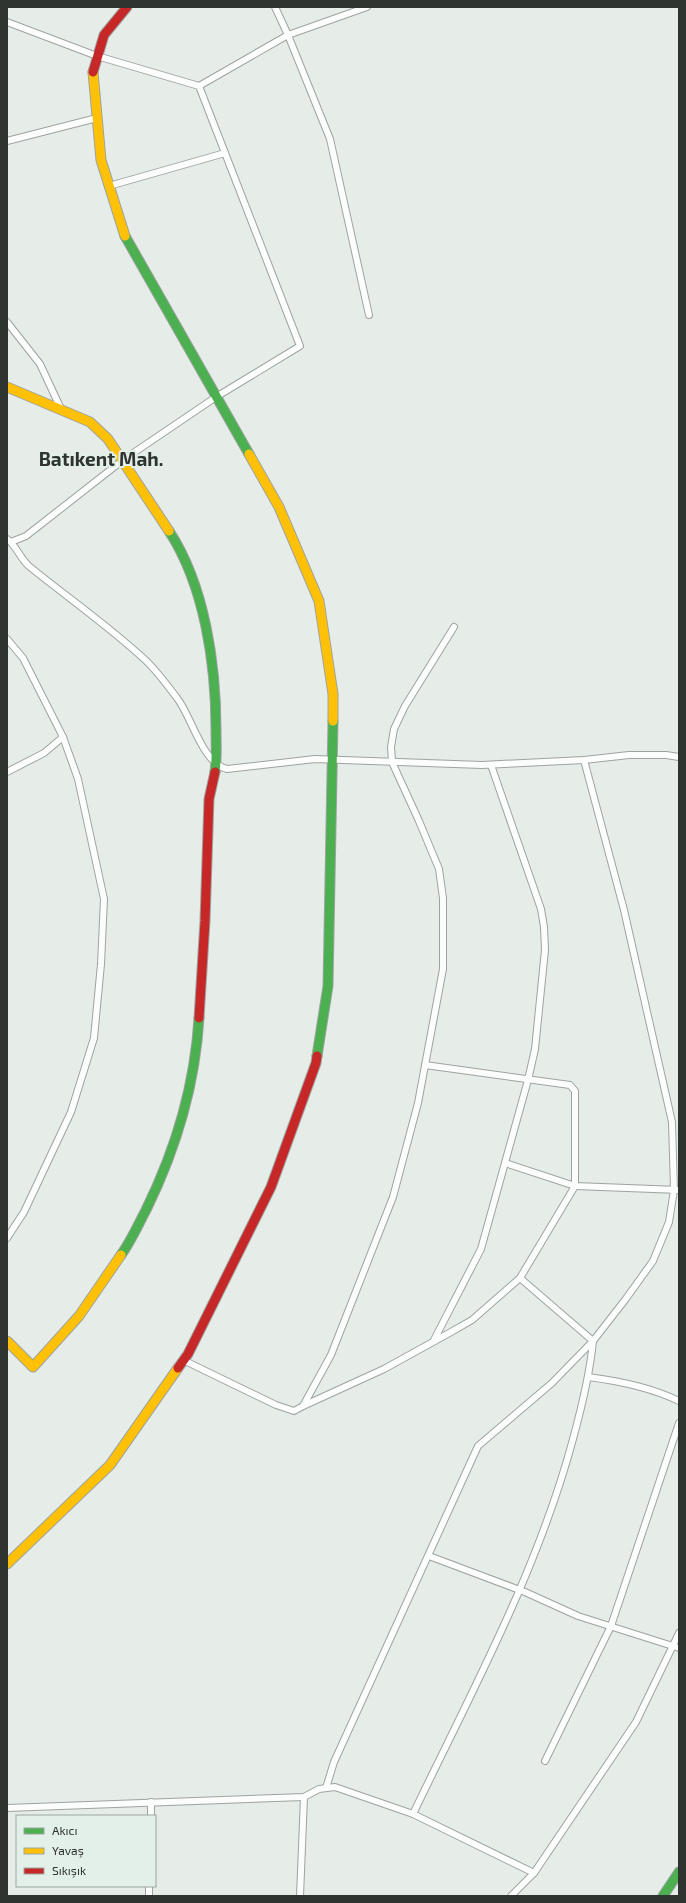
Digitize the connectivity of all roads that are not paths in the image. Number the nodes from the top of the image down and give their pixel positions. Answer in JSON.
{"nodes":[{"id":1,"x":127,"y":7,"type":"edge"},
{"id":2,"x":275,"y":7,"type":"edge"},
{"id":3,"x":367,"y":7,"type":"edge"},
{"id":4,"x":7,"y":22,"type":"edge"},
{"id":5,"x":288,"y":35,"type":"junction"},
{"id":6,"x":98,"y":56,"type":"junction"},
{"id":7,"x":200,"y":86,"type":"junction"},
{"id":8,"x":97,"y":118,"type":"junction"},
{"id":9,"x":7,"y":141,"type":"edge"},
{"id":10,"x":225,"y":153,"type":"junction"},
{"id":11,"x":109,"y":186,"type":"junction"},
{"id":12,"x":369,"y":315,"type":"dead end"},
{"id":13,"x":7,"y":322,"type":"edge"},
{"id":14,"x":7,"y":387,"type":"edge"},
{"id":15,"x":216,"y":396,"type":"junction"},
{"id":16,"x":61,"y":409,"type":"junction"},
{"id":17,"x":123,"y":460,"type":"junction"},
{"id":18,"x":9,"y":540,"type":"edge"},
{"id":19,"x":454,"y":627,"type":"dead end"},
{"id":20,"x":7,"y":639,"type":"edge"},
{"id":21,"x":63,"y":737,"type":"junction"},
{"id":22,"x":679,"y":757,"type":"edge"},
{"id":23,"x":332,"y":760,"type":"junction"},
{"id":24,"x":584,"y":760,"type":"junction"},
{"id":25,"x":392,"y":762,"type":"junction"},
{"id":26,"x":216,"y":765,"type":"junction"},
{"id":27,"x":490,"y":765,"type":"junction"},
{"id":28,"x":7,"y":772,"type":"edge"},
{"id":29,"x":425,"y":1066,"type":"junction"},
{"id":30,"x":528,"y":1080,"type":"junction"},
{"id":31,"x":505,"y":1163,"type":"junction"},
{"id":32,"x":575,"y":1186,"type":"junction"},
{"id":33,"x":677,"y":1190,"type":"edge"},
{"id":34,"x":7,"y":1238,"type":"edge"},
{"id":35,"x":520,"y":1278,"type":"junction"},
{"id":36,"x":434,"y":1340,"type":"junction"},
{"id":37,"x":7,"y":1341,"type":"edge"},
{"id":38,"x":593,"y":1341,"type":"junction"},
{"id":39,"x":183,"y":1360,"type":"junction"},
{"id":40,"x":588,"y":1377,"type":"junction"},
{"id":41,"x":679,"y":1400,"type":"edge"},
{"id":42,"x":303,"y":1406,"type":"junction"},
{"id":43,"x":679,"y":1423,"type":"edge"},
{"id":44,"x":429,"y":1556,"type":"junction"},
{"id":45,"x":7,"y":1564,"type":"edge"},
{"id":46,"x":520,"y":1591,"type":"junction"},
{"id":47,"x":611,"y":1626,"type":"junction"},
{"id":48,"x":679,"y":1633,"type":"edge"},
{"id":49,"x":676,"y":1647,"type":"edge"},
{"id":50,"x":545,"y":1761,"type":"dead end"},
{"id":51,"x":326,"y":1788,"type":"junction"},
{"id":52,"x":304,"y":1798,"type":"junction"},
{"id":53,"x":151,"y":1802,"type":"junction"},
{"id":54,"x":7,"y":1808,"type":"edge"},
{"id":55,"x":413,"y":1814,"type":"junction"},
{"id":56,"x":151,"y":1815,"type":"edge"},
{"id":57,"x":679,"y":1872,"type":"edge"},
{"id":58,"x":534,"y":1873,"type":"junction"},
{"id":59,"x":300,"y":1896,"type":"edge"},
{"id":60,"x":511,"y":1896,"type":"edge"},
{"id":61,"x":662,"y":1896,"type":"edge"}],
"edges":[{"from":1,"to":6,"type":"street"},
{"from":2,"to":5,"type":"street"},
{"from":3,"to":5,"type":"street"},
{"from":4,"to":6,"type":"street"},
{"from":5,"to":7,"type":"street"},
{"from":5,"to":12,"type":"street"},
{"from":6,"to":7,"type":"street"},
{"from":6,"to":8,"type":"street"},
{"from":7,"to":10,"type":"street"},
{"from":8,"to":9,"type":"street"},
{"from":8,"to":11,"type":"street"},
{"from":10,"to":11,"type":"street"},
{"from":10,"to":15,"type":"street"},
{"from":11,"to":15,"type":"street"},
{"from":13,"to":16,"type":"street"},
{"from":14,"to":16,"type":"street"},
{"from":15,"to":17,"type":"street"},
{"from":15,"to":23,"type":"street"},
{"from":16,"to":17,"type":"street"},
{"from":17,"to":18,"type":"street"},
{"from":17,"to":26,"type":"street"},
{"from":18,"to":26,"type":"street"},
{"from":19,"to":25,"type":"street"},
{"from":20,"to":21,"type":"street"},
{"from":21,"to":28,"type":"street"},
{"from":21,"to":34,"type":"street"},
{"from":22,"to":24,"type":"street"},
{"from":23,"to":25,"type":"street"},
{"from":23,"to":26,"type":"street"},
{"from":23,"to":39,"type":"street"},
{"from":24,"to":27,"type":"street"},
{"from":24,"to":33,"type":"street"},
{"from":25,"to":27,"type":"street"},
{"from":25,"to":29,"type":"street"},
{"from":26,"to":37,"type":"street"},
{"from":27,"to":30,"type":"street"},
{"from":29,"to":30,"type":"street"},
{"from":29,"to":42,"type":"street"},
{"from":30,"to":31,"type":"street"},
{"from":30,"to":32,"type":"street"},
{"from":31,"to":32,"type":"street"},
{"from":31,"to":36,"type":"street"},
{"from":32,"to":33,"type":"street"},
{"from":32,"to":35,"type":"street"},
{"from":33,"to":38,"type":"street"},
{"from":35,"to":36,"type":"street"},
{"from":35,"to":38,"type":"street"},
{"from":36,"to":42,"type":"street"},
{"from":38,"to":40,"type":"street"},
{"from":38,"to":44,"type":"street"},
{"from":39,"to":42,"type":"street"},
{"from":39,"to":45,"type":"street"},
{"from":40,"to":41,"type":"street"},
{"from":40,"to":46,"type":"street"},
{"from":43,"to":47,"type":"street"},
{"from":44,"to":46,"type":"street"},
{"from":44,"to":51,"type":"street"},
{"from":46,"to":47,"type":"street"},
{"from":46,"to":55,"type":"street"},
{"from":47,"to":49,"type":"street"},
{"from":47,"to":50,"type":"street"},
{"from":48,"to":49,"type":"street"},
{"from":49,"to":58,"type":"street"},
{"from":51,"to":52,"type":"street"},
{"from":51,"to":55,"type":"street"},
{"from":52,"to":53,"type":"street"},
{"from":52,"to":59,"type":"street"},
{"from":53,"to":54,"type":"street"},
{"from":53,"to":56,"type":"street"},
{"from":55,"to":58,"type":"street"},
{"from":57,"to":61,"type":"street"},
{"from":58,"to":60,"type":"street"}]}
